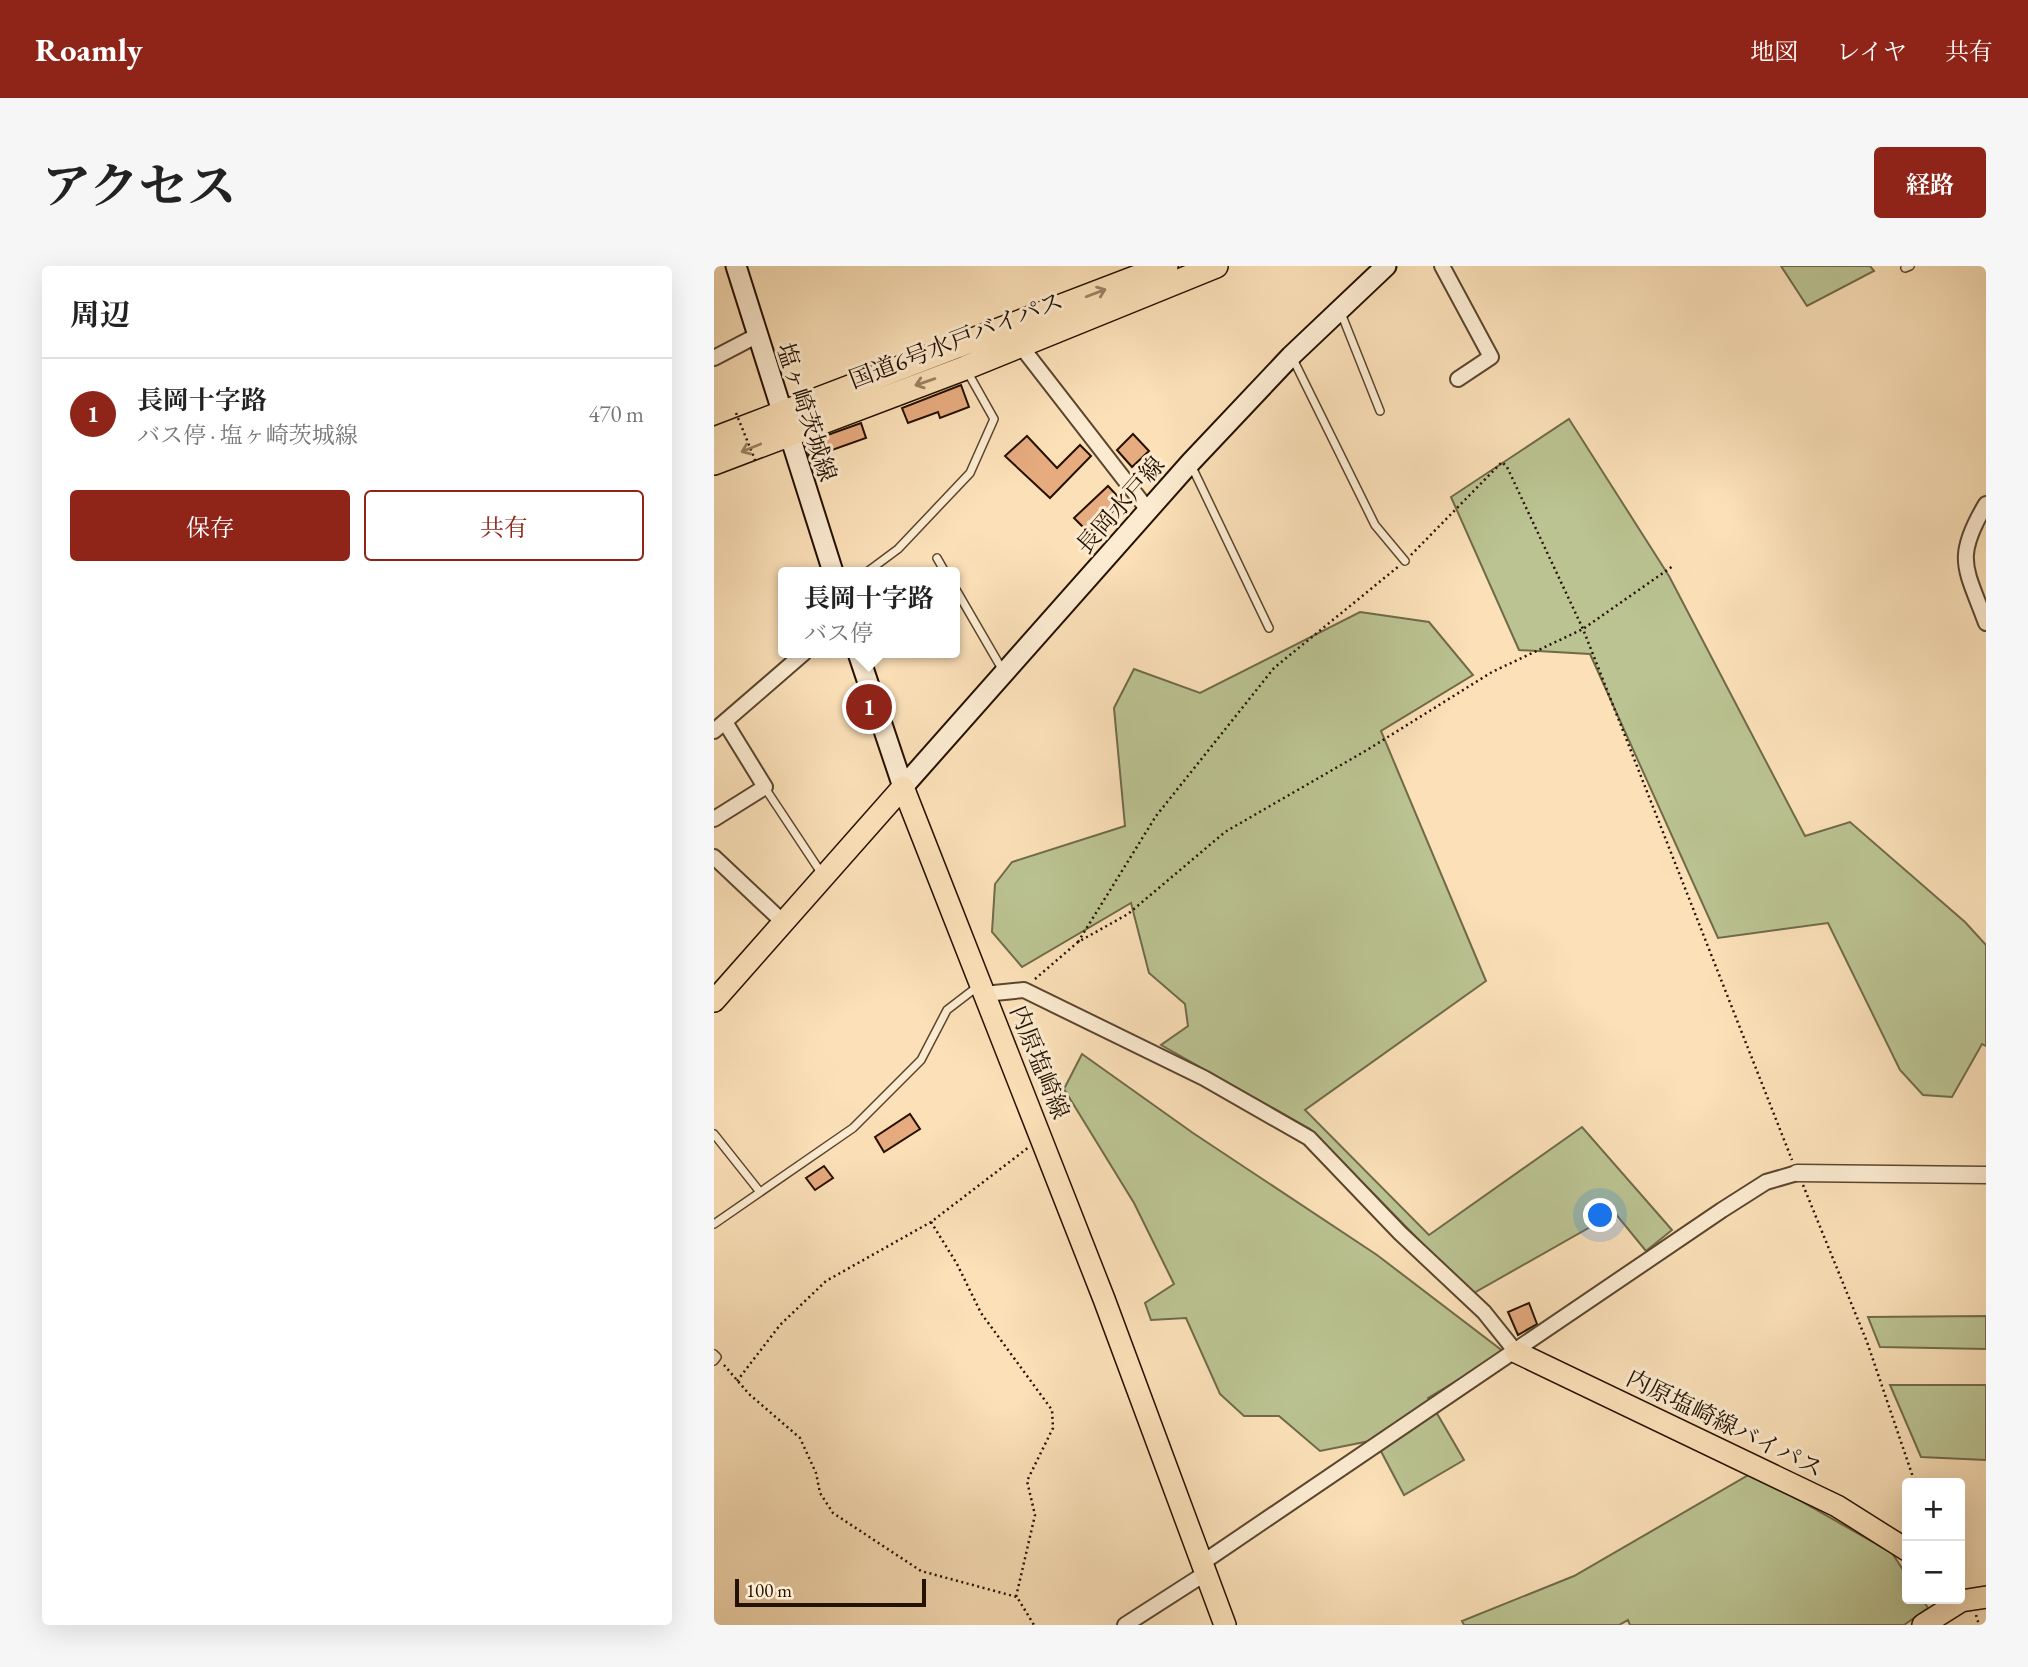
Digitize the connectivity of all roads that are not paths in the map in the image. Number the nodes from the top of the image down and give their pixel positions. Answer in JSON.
{"nodes":[{"id":1,"x":736,"y":266,"type":"edge"},
{"id":2,"x":1216,"y":266,"type":"edge"},
{"id":3,"x":1386,"y":266,"type":"edge"},
{"id":4,"x":1443,"y":266,"type":"edge"},
{"id":5,"x":1157,"y":268,"type":"edge"},
{"id":6,"x":1340,"y":309,"type":"junction"},
{"id":7,"x":756,"y":336,"type":"junction"},
{"id":8,"x":1020,"y":345,"type":"junction"},
{"id":9,"x":1291,"y":356,"type":"junction"},
{"id":10,"x":714,"y":358,"type":"edge"},
{"id":11,"x":965,"y":368,"type":"junction"},
{"id":12,"x":1458,"y":379,"type":"dead end"},
{"id":13,"x":1380,"y":411,"type":"dead end"},
{"id":14,"x":783,"y":422,"type":"junction"},
{"id":15,"x":714,"y":439,"type":"edge"},
{"id":16,"x":714,"y":463,"type":"edge"},
{"id":17,"x":1190,"y":463,"type":"junction"},
{"id":18,"x":1986,"y":504,"type":"edge"},
{"id":19,"x":1148,"y":510,"type":"junction"},
{"id":20,"x":937,"y":558,"type":"dead end"},
{"id":21,"x":1405,"y":561,"type":"road end"},
{"id":22,"x":831,"y":567,"type":"edge"},
{"id":23,"x":874,"y":567,"type":"edge"},
{"id":24,"x":942,"y":567,"type":"edge"},
{"id":25,"x":960,"y":597,"type":"edge"},
{"id":26,"x":1986,"y":623,"type":"edge"},
{"id":27,"x":1269,"y":628,"type":"dead end"},
{"id":28,"x":798,"y":658,"type":"edge"},
{"id":29,"x":861,"y":658,"type":"edge"},
{"id":30,"x":1004,"y":673,"type":"junction"},
{"id":31,"x":719,"y":726,"type":"edge"},
{"id":32,"x":765,"y":787,"type":"junction"},
{"id":33,"x":903,"y":788,"type":"junction"},
{"id":34,"x":714,"y":819,"type":"edge"},
{"id":35,"x":714,"y":857,"type":"edge"},
{"id":36,"x":824,"y":877,"type":"junction"},
{"id":37,"x":783,"y":922,"type":"junction"},
{"id":38,"x":982,"y":990,"type":"junction"},
{"id":39,"x":714,"y":1001,"type":"edge"},
{"id":40,"x":714,"y":1134,"type":"edge"},
{"id":41,"x":1797,"y":1173,"type":"joint"},
{"id":42,"x":1986,"y":1175,"type":"edge"},
{"id":43,"x":760,"y":1192,"type":"junction"},
{"id":44,"x":714,"y":1224,"type":"edge"},
{"id":45,"x":1516,"y":1352,"type":"junction"},
{"id":46,"x":1902,"y":1547,"type":"edge"},
{"id":47,"x":1204,"y":1568,"type":"junction"},
{"id":48,"x":1972,"y":1595,"type":"edge"},
{"id":49,"x":1125,"y":1625,"type":"edge"},
{"id":50,"x":1224,"y":1625,"type":"edge"},
{"id":51,"x":1923,"y":1625,"type":"edge"}],
"edges":[{"from":1,"to":7,"type":"main road","name":"塩ヶ崎茨城線"},
{"from":2,"to":8,"type":"highway","name":"国道6号水戸バイパス"},
{"from":3,"to":6,"type":"main road","name":"長岡水戸線"},
{"from":4,"to":12,"type":"street"},
{"from":14,"to":5,"type":"highway","name":"国道6号水戸バイパス","one_way":true},
{"from":6,"to":9,"type":"main road","name":"長岡水戸線"},
{"from":6,"to":13,"type":"lane"},
{"from":7,"to":10,"type":"street"},
{"from":7,"to":14,"type":"main road","name":"塩ヶ崎茨城線"},
{"from":8,"to":11,"type":"highway","name":"国道6号水戸バイパス"},
{"from":8,"to":19,"type":"street"},
{"from":9,"to":17,"type":"main road","name":"長岡水戸線"},
{"from":9,"to":21,"type":"lane"},
{"from":11,"to":14,"type":"highway","name":"国道6号水戸バイパス","one_way":true},
{"from":11,"to":23,"type":"lane"},
{"from":14,"to":15,"type":"highway","name":"国道6号水戸バイパス"},
{"from":14,"to":16,"type":"highway","name":"国道6号水戸バイパス","one_way":true},
{"from":14,"to":22,"type":"main road","name":"塩ヶ崎茨城線"},
{"from":17,"to":19,"type":"main road","name":"長岡水戸線"},
{"from":17,"to":27,"type":"lane"},
{"from":18,"to":26,"type":"street"},
{"from":19,"to":30,"type":"main road","name":"長岡水戸線"},
{"from":20,"to":24,"type":"lane"},
{"from":25,"to":30,"type":"lane"},
{"from":28,"to":31,"type":"street"},
{"from":29,"to":33,"type":"main road"},
{"from":30,"to":33,"type":"main road","name":"長岡水戸線"},
{"from":31,"to":32,"type":"street"},
{"from":32,"to":34,"type":"street"},
{"from":32,"to":36,"type":"lane"},
{"from":33,"to":36,"type":"main road"},
{"from":33,"to":38,"type":"main road","name":"内原塩崎線"},
{"from":35,"to":37,"type":"street"},
{"from":36,"to":37,"type":"main road"},
{"from":37,"to":39,"type":"main road"},
{"from":38,"to":43,"type":"lane"},
{"from":38,"to":45,"type":"street"},
{"from":38,"to":47,"type":"main road","name":"内原塩崎線"},
{"from":40,"to":43,"type":"lane"},
{"from":41,"to":42,"type":"street"},
{"from":41,"to":45,"type":"street"},
{"from":43,"to":44,"type":"lane"},
{"from":45,"to":46,"type":"main road","name":"内原塩崎線バイパス"},
{"from":45,"to":47,"type":"street"},
{"from":47,"to":49,"type":"street"},
{"from":47,"to":50,"type":"main road","name":"内原塩崎線"},
{"from":48,"to":51,"type":"main road"}]}
